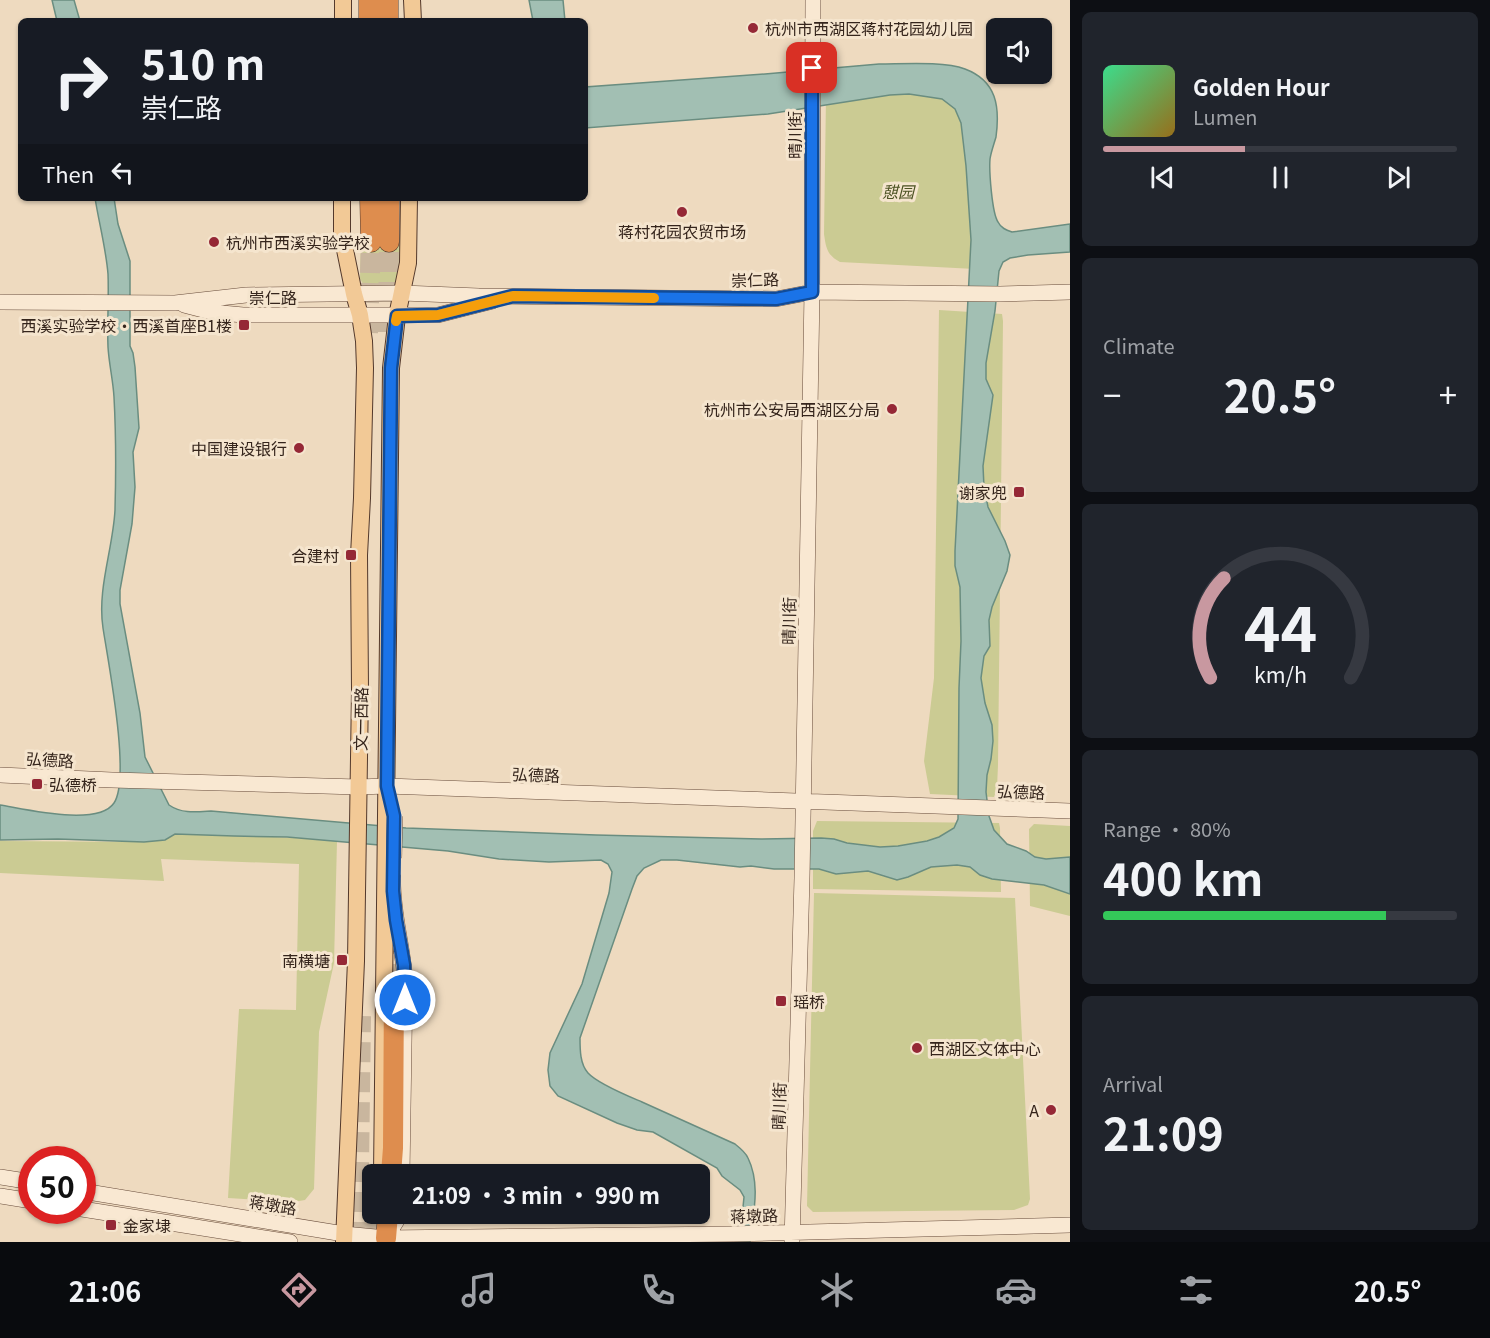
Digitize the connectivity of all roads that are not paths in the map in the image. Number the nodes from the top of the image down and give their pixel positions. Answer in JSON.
{"nodes":[{"id":1,"x":343,"y":0,"type":"edge"},
{"id":2,"x":369,"y":0,"type":"edge"},
{"id":3,"x":388,"y":0,"type":"edge"},
{"id":4,"x":412,"y":0,"type":"edge"},
{"id":5,"x":813,"y":0,"type":"edge"},
{"id":6,"x":343,"y":18,"type":"edge"},
{"id":7,"x":369,"y":18,"type":"edge"},
{"id":8,"x":388,"y":18,"type":"edge"},
{"id":9,"x":412,"y":18,"type":"edge"},
{"id":10,"x":342,"y":201,"type":"edge"},
{"id":11,"x":371,"y":201,"type":"edge"},
{"id":12,"x":388,"y":201,"type":"edge"},
{"id":13,"x":410,"y":201,"type":"edge"},
{"id":14,"x":812,"y":292,"type":"junction"},
{"id":15,"x":1070,"y":292,"type":"edge"},
{"id":16,"x":402,"y":293,"type":"junction"},
{"id":17,"x":354,"y":294,"type":"junction"},
{"id":18,"x":513,"y":296,"type":"junction"},
{"id":19,"x":0,"y":302,"type":"edge"},
{"id":20,"x":175,"y":303,"type":"junction"},
{"id":21,"x":360,"y":315,"type":"junction"},
{"id":22,"x":397,"y":316,"type":"junction"},
{"id":23,"x":0,"y":775,"type":"edge"},
{"id":24,"x":387,"y":786,"type":"junction"},
{"id":25,"x":358,"y":787,"type":"junction"},
{"id":26,"x":803,"y":802,"type":"junction"},
{"id":27,"x":1070,"y":811,"type":"edge"},
{"id":28,"x":390,"y":859,"type":"junction"},
{"id":29,"x":394,"y":984,"type":"tunnel mouth"},
{"id":30,"x":382,"y":1164,"type":"edge"},
{"id":31,"x":392,"y":1164,"type":"edge"},
{"id":32,"x":402,"y":1164,"type":"edge"},
{"id":33,"x":0,"y":1177,"type":"edge"},
{"id":34,"x":18,"y":1180,"type":"edge"},
{"id":35,"x":96,"y":1194,"type":"edge"},
{"id":36,"x":0,"y":1196,"type":"edge"},
{"id":37,"x":18,"y":1199,"type":"edge"},
{"id":38,"x":96,"y":1211,"type":"edge"},
{"id":39,"x":386,"y":1224,"type":"edge"},
{"id":40,"x":395,"y":1224,"type":"edge"},
{"id":41,"x":1070,"y":1225,"type":"edge"},
{"id":42,"x":792,"y":1237,"type":"edge"},
{"id":43,"x":344,"y":1238,"type":"edge"},
{"id":44,"x":386,"y":1240,"type":"edge"},
{"id":45,"x":290,"y":1242,"type":"edge"}],
"edges":[{"from":1,"to":6,"type":"main road"},
{"from":2,"to":7,"type":"highway"},
{"from":3,"to":8,"type":"highway"},
{"from":4,"to":9,"type":"main road"},
{"from":5,"to":14,"type":"street","name":"晴川街"},
{"from":10,"to":17,"type":"main road","name":"文一西路"},
{"from":11,"to":12,"type":"highway"},
{"from":13,"to":16,"type":"main road","name":"文一西路"},
{"from":14,"to":15,"type":"street","name":"崇仁路"},
{"from":14,"to":18,"type":"street","name":"崇仁路"},
{"from":14,"to":26,"type":"street","name":"晴川街"},
{"from":16,"to":17,"type":"street","name":"崇仁路"},
{"from":16,"to":18,"type":"street","name":"崇仁路"},
{"from":16,"to":22,"type":"main road","name":"文一西路"},
{"from":17,"to":20,"type":"street","name":"崇仁路"},
{"from":17,"to":21,"type":"main road","name":"文一西路"},
{"from":18,"to":22,"type":"street","name":"崇仁路"},
{"from":19,"to":20,"type":"street","name":"崇仁路"},
{"from":20,"to":21,"type":"street","name":"崇仁路"},
{"from":21,"to":22,"type":"street","name":"崇仁路"},
{"from":21,"to":25,"type":"main road","name":"文一西路"},
{"from":22,"to":24,"type":"main road","name":"文一西路"},
{"from":23,"to":25,"type":"street","name":"弘德路"},
{"from":24,"to":25,"type":"street","name":"弘德路"},
{"from":24,"to":26,"type":"street","name":"弘德路"},
{"from":24,"to":28,"type":"main road","name":"文一西路"},
{"from":25,"to":43,"type":"main road","name":"文一西路"},
{"from":26,"to":27,"type":"street","name":"弘德路"},
{"from":26,"to":42,"type":"street","name":"晴川街"},
{"from":28,"to":30,"type":"main road","name":"文一西路"},
{"from":28,"to":32,"type":"street","name":"文一西路"},
{"from":29,"to":31,"type":"highway"},
{"from":33,"to":34,"type":"street"},
{"from":35,"to":43,"type":"street","name":"蒋墩路"},
{"from":36,"to":37,"type":"street"},
{"from":38,"to":45,"type":"street","name":"蒋墩路"},
{"from":39,"to":44,"type":"highway"},
{"from":40,"to":44,"type":"street"},
{"from":41,"to":42,"type":"street","name":"蒋墩路"},
{"from":42,"to":44,"type":"street","name":"蒋墩路"},
{"from":43,"to":44,"type":"street","name":"蒋墩路"}]}
